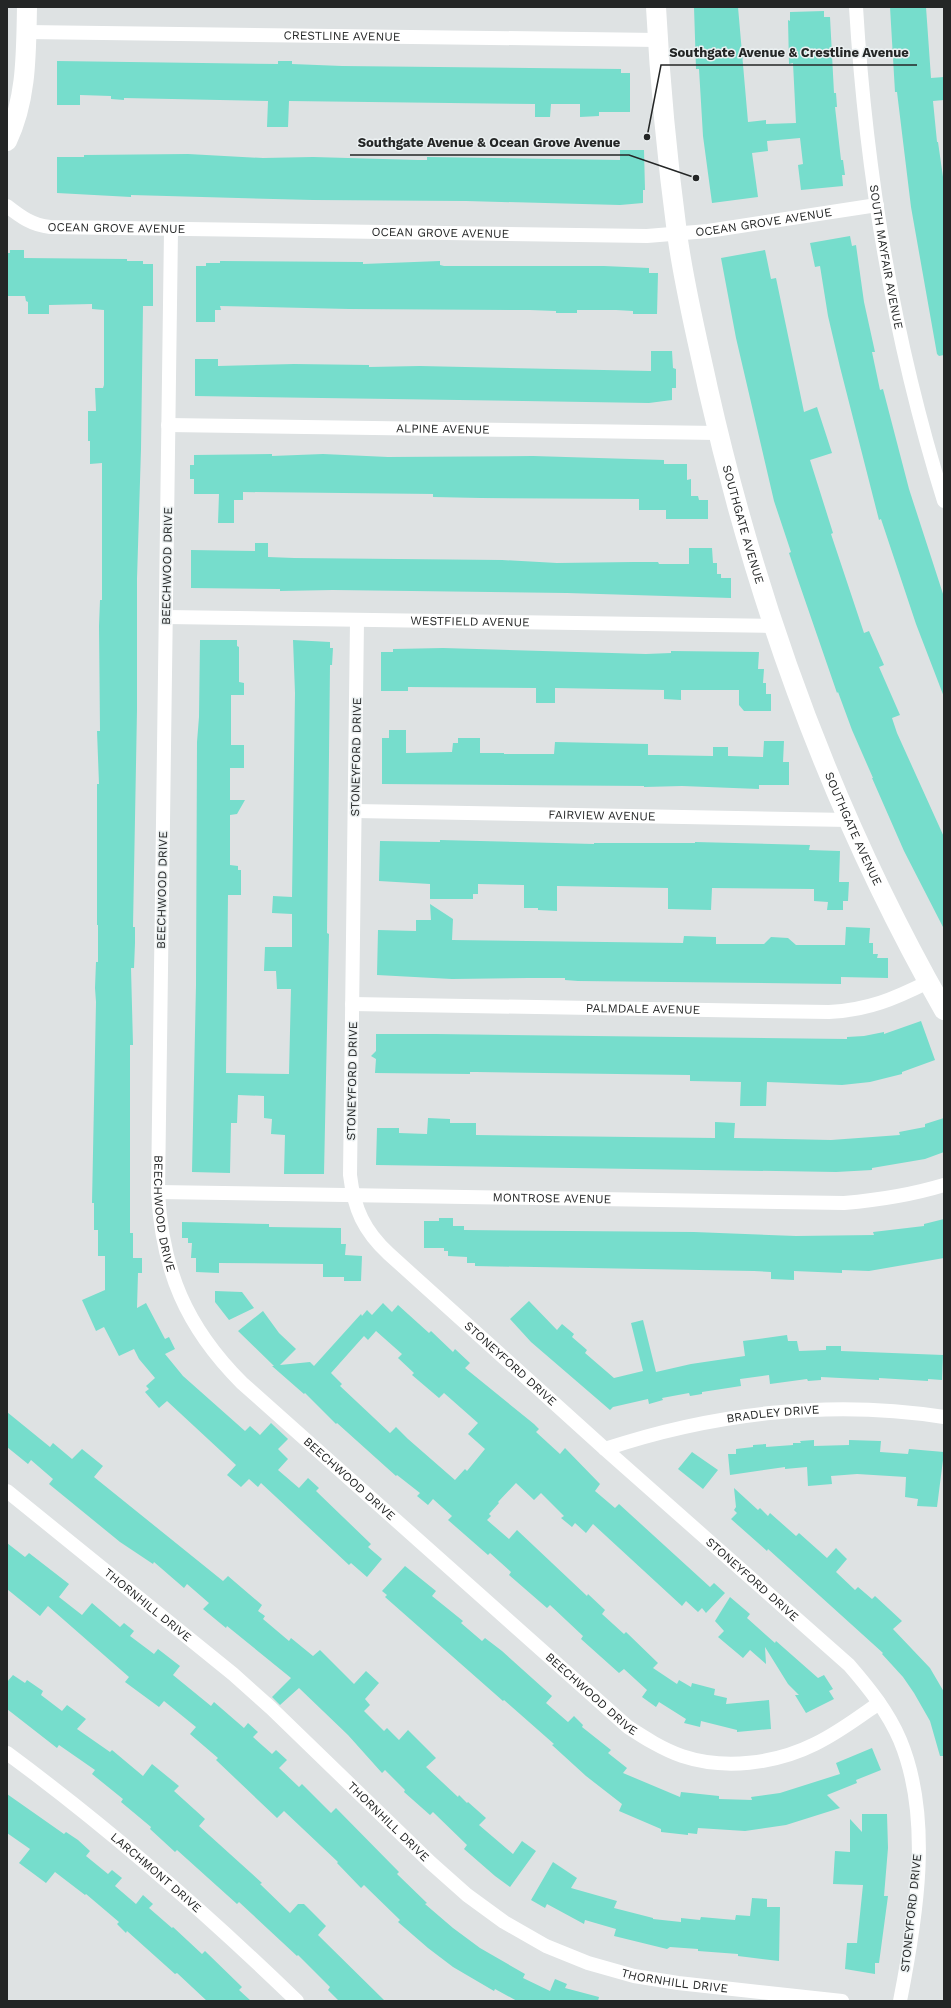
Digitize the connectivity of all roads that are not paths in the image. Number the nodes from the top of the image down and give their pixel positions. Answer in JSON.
{"nodes":[{"id":1,"x":27,"y":7,"type":"edge"},
{"id":2,"x":656,"y":7,"type":"edge"},
{"id":3,"x":856,"y":7,"type":"edge"},
{"id":4,"x":26,"y":32,"type":"junction"},
{"id":5,"x":658,"y":40,"type":"junction"},
{"id":6,"x":7,"y":141,"type":"edge"},
{"id":7,"x":877,"y":205,"type":"junction"},
{"id":8,"x":7,"y":206,"type":"edge"},
{"id":9,"x":171,"y":230,"type":"junction"},
{"id":10,"x":677,"y":235,"type":"junction"},
{"id":11,"x":168,"y":426,"type":"junction"},
{"id":12,"x":718,"y":433,"type":"junction"},
{"id":13,"x":944,"y":501,"type":"edge"},
{"id":14,"x":166,"y":617,"type":"junction"},
{"id":15,"x":357,"y":621,"type":"junction"},
{"id":16,"x":773,"y":626,"type":"junction"},
{"id":17,"x":355,"y":811,"type":"junction"},
{"id":18,"x":849,"y":820,"type":"junction"},
{"id":19,"x":928,"y":982,"type":"junction"},
{"id":20,"x":352,"y":1004,"type":"junction"},
{"id":21,"x":944,"y":1010,"type":"edge"},
{"id":22,"x":944,"y":1185,"type":"edge"},
{"id":23,"x":158,"y":1192,"type":"junction"},
{"id":24,"x":353,"y":1196,"type":"junction"},
{"id":25,"x":944,"y":1417,"type":"edge"},
{"id":26,"x":605,"y":1449,"type":"junction"},
{"id":27,"x":7,"y":1491,"type":"edge"},
{"id":28,"x":879,"y":1703,"type":"junction"},
{"id":29,"x":7,"y":1753,"type":"edge"},
{"id":30,"x":297,"y":2001,"type":"edge"},
{"id":31,"x":842,"y":2001,"type":"edge"},
{"id":32,"x":900,"y":2001,"type":"edge"}],
"edges":[{"from":1,"to":4,"type":"street"},
{"from":2,"to":5,"type":"street","name":"SOUTHGATE AVENUE"},
{"from":3,"to":7,"type":"street","name":"SOUTH MAYFAIR AVENUE"},
{"from":4,"to":5,"type":"street","name":"CRESTLINE AVENUE"},
{"from":4,"to":6,"type":"street"},
{"from":5,"to":10,"type":"street","name":"SOUTHGATE AVENUE"},
{"from":7,"to":10,"type":"street","name":"OCEAN GROVE AVENUE"},
{"from":7,"to":13,"type":"street","name":"SOUTH MAYFAIR AVENUE"},
{"from":8,"to":9,"type":"street","name":"OCEAN GROVE AVENUE"},
{"from":9,"to":10,"type":"street","name":"OCEAN GROVE AVENUE"},
{"from":9,"to":11,"type":"street","name":"BEECHWOOD DRIVE"},
{"from":10,"to":12,"type":"street","name":"SOUTHGATE AVENUE"},
{"from":11,"to":12,"type":"street","name":"ALPINE AVENUE"},
{"from":11,"to":14,"type":"street","name":"BEECHWOOD DRIVE"},
{"from":12,"to":16,"type":"street","name":"SOUTHGATE AVENUE"},
{"from":14,"to":15,"type":"street","name":"WESTFIELD AVENUE"},
{"from":14,"to":23,"type":"street","name":"BEECHWOOD DRIVE"},
{"from":15,"to":16,"type":"street","name":"WESTFIELD AVENUE"},
{"from":15,"to":17,"type":"street","name":"STONEYFORD DRIVE"},
{"from":16,"to":18,"type":"street","name":"SOUTHGATE AVENUE"},
{"from":17,"to":18,"type":"street","name":"FAIRVIEW AVENUE"},
{"from":17,"to":20,"type":"street","name":"STONEYFORD DRIVE"},
{"from":18,"to":19,"type":"street","name":"SOUTHGATE AVENUE"},
{"from":19,"to":20,"type":"street","name":"PALMDALE AVENUE"},
{"from":19,"to":21,"type":"street","name":"SOUTHGATE AVENUE"},
{"from":20,"to":24,"type":"street","name":"STONEYFORD DRIVE"},
{"from":22,"to":24,"type":"street","name":"MONTROSE AVENUE"},
{"from":23,"to":24,"type":"street","name":"MONTROSE AVENUE"},
{"from":23,"to":28,"type":"street","name":"BEECHWOOD DRIVE"},
{"from":24,"to":26,"type":"street","name":"STONEYFORD DRIVE"},
{"from":25,"to":26,"type":"street","name":"BRADLEY DRIVE"},
{"from":26,"to":28,"type":"street","name":"STONEYFORD DRIVE"},
{"from":27,"to":31,"type":"street","name":"THORNHILL DRIVE"},
{"from":28,"to":32,"type":"street","name":"STONEYFORD DRIVE"},
{"from":29,"to":30,"type":"street","name":"LARCHMONT DRIVE"}]}
